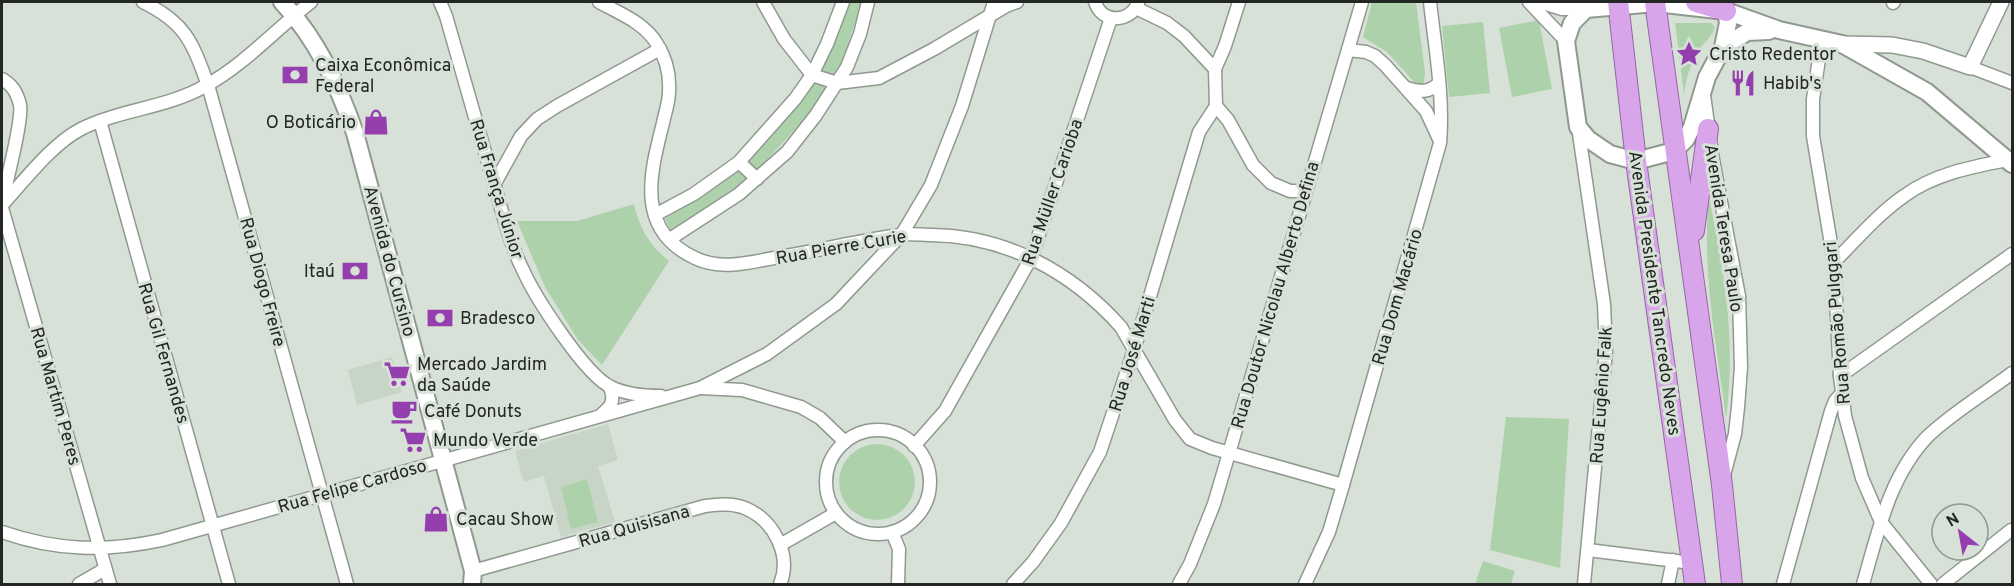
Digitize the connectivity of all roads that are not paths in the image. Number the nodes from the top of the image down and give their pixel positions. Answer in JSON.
{"nodes":[{"id":1,"x":143,"y":2,"type":"edge"},
{"id":2,"x":282,"y":2,"type":"edge"},
{"id":3,"x":311,"y":2,"type":"edge"},
{"id":4,"x":440,"y":2,"type":"edge"},
{"id":5,"x":599,"y":2,"type":"edge"},
{"id":6,"x":763,"y":2,"type":"edge"},
{"id":7,"x":843,"y":2,"type":"edge"},
{"id":8,"x":868,"y":2,"type":"edge"},
{"id":9,"x":994,"y":2,"type":"edge"},
{"id":10,"x":1017,"y":2,"type":"edge"},
{"id":11,"x":1095,"y":2,"type":"edge"},
{"id":12,"x":1239,"y":2,"type":"edge"},
{"id":13,"x":1362,"y":2,"type":"edge"},
{"id":14,"x":1430,"y":2,"type":"edge"},
{"id":15,"x":1529,"y":2,"type":"edge"},
{"id":16,"x":1539,"y":2,"type":"edge"},
{"id":17,"x":1655,"y":2,"type":"edge"},
{"id":18,"x":1696,"y":2,"type":"edge"},
{"id":19,"x":2001,"y":2,"type":"edge"},
{"id":20,"x":1618,"y":4,"type":"edge"},
{"id":21,"x":1137,"y":5,"type":"edge"},
{"id":22,"x":1562,"y":5,"type":"edge"},
{"id":23,"x":1586,"y":9,"type":"junction"},
{"id":24,"x":1726,"y":11,"type":"junction"},
{"id":25,"x":294,"y":15,"type":"junction"},
{"id":26,"x":990,"y":15,"type":"junction"},
{"id":27,"x":1111,"y":18,"type":"junction"},
{"id":28,"x":1779,"y":30,"type":"junction"},
{"id":29,"x":1822,"y":39,"type":"junction"},
{"id":30,"x":1566,"y":41,"type":"junction"},
{"id":31,"x":1842,"y":44,"type":"junction"},
{"id":32,"x":1723,"y":46,"type":"junction"},
{"id":33,"x":660,"y":49,"type":"junction"},
{"id":34,"x":1348,"y":50,"type":"junction"},
{"id":35,"x":1970,"y":67,"type":"junction"},
{"id":36,"x":1215,"y":69,"type":"junction"},
{"id":37,"x":812,"y":75,"type":"junction"},
{"id":38,"x":2,"y":78,"type":"edge"},
{"id":39,"x":1439,"y":82,"type":"junction"},
{"id":40,"x":837,"y":83,"type":"junction"},
{"id":41,"x":2013,"y":83,"type":"edge"},
{"id":42,"x":208,"y":85,"type":"junction"},
{"id":43,"x":1407,"y":88,"type":"junction"},
{"id":44,"x":1703,"y":89,"type":"junction"},
{"id":45,"x":1216,"y":106,"type":"junction"},
{"id":46,"x":99,"y":121,"type":"junction"},
{"id":47,"x":1578,"y":127,"type":"junction"},
{"id":48,"x":1708,"y":129,"type":"junction"},
{"id":49,"x":1440,"y":143,"type":"junction"},
{"id":50,"x":484,"y":147,"type":"junction"},
{"id":51,"x":1674,"y":151,"type":"junction"},
{"id":52,"x":512,"y":153,"type":"junction"},
{"id":53,"x":1610,"y":154,"type":"junction"},
{"id":54,"x":1636,"y":161,"type":"junction"},
{"id":55,"x":739,"y":162,"type":"junction"},
{"id":56,"x":2010,"y":162,"type":"edge"},
{"id":57,"x":1584,"y":170,"type":"junction"},
{"id":58,"x":757,"y":179,"type":"junction"},
{"id":59,"x":495,"y":183,"type":"junction"},
{"id":60,"x":1305,"y":191,"type":"junction"},
{"id":61,"x":2,"y":205,"type":"edge"},
{"id":62,"x":655,"y":215,"type":"junction"},
{"id":63,"x":902,"y":234,"type":"junction"},
{"id":64,"x":670,"y":239,"type":"junction"},
{"id":65,"x":1691,"y":254,"type":"junction"},
{"id":66,"x":2013,"y":254,"type":"edge"},
{"id":67,"x":1031,"y":258,"type":"junction"},
{"id":68,"x":1834,"y":262,"type":"junction"},
{"id":69,"x":1134,"y":350,"type":"junction"},
{"id":70,"x":734,"y":373,"type":"junction"},
{"id":71,"x":2013,"y":373,"type":"edge"},
{"id":72,"x":1840,"y":376,"type":"junction"},
{"id":73,"x":610,"y":387,"type":"junction"},
{"id":74,"x":700,"y":388,"type":"junction"},
{"id":75,"x":742,"y":390,"type":"junction"},
{"id":76,"x":1842,"y":393,"type":"junction"},
{"id":77,"x":677,"y":395,"type":"junction"},
{"id":78,"x":598,"y":418,"type":"junction"},
{"id":79,"x":1825,"y":435,"type":"junction"},
{"id":80,"x":1851,"y":440,"type":"junction"},
{"id":81,"x":845,"y":442,"type":"junction"},
{"id":82,"x":914,"y":446,"type":"junction"},
{"id":83,"x":1230,"y":453,"type":"junction"},
{"id":84,"x":445,"y":459,"type":"junction"},
{"id":85,"x":1343,"y":485,"type":"junction"},
{"id":86,"x":1722,"y":485,"type":"junction"},
{"id":87,"x":322,"y":494,"type":"junction"},
{"id":88,"x":836,"y":513,"type":"junction"},
{"id":89,"x":1881,"y":522,"type":"junction"},
{"id":90,"x":213,"y":525,"type":"junction"},
{"id":91,"x":2011,"y":530,"type":"dead end"},
{"id":92,"x":2,"y":532,"type":"edge"},
{"id":93,"x":892,"y":532,"type":"junction"},
{"id":94,"x":780,"y":545,"type":"junction"},
{"id":95,"x":101,"y":549,"type":"junction"},
{"id":96,"x":1588,"y":550,"type":"junction"},
{"id":97,"x":1683,"y":561,"type":"junction"},
{"id":98,"x":105,"y":569,"type":"junction"},
{"id":99,"x":476,"y":580,"type":"edge"},
{"id":100,"x":79,"y":585,"type":"edge"},
{"id":101,"x":110,"y":585,"type":"edge"},
{"id":102,"x":229,"y":585,"type":"edge"},
{"id":103,"x":347,"y":585,"type":"edge"},
{"id":104,"x":780,"y":585,"type":"edge"},
{"id":105,"x":898,"y":585,"type":"edge"},
{"id":106,"x":1013,"y":585,"type":"edge"},
{"id":107,"x":1179,"y":585,"type":"edge"},
{"id":108,"x":1305,"y":585,"type":"edge"},
{"id":109,"x":1584,"y":585,"type":"edge"},
{"id":110,"x":1668,"y":585,"type":"edge"},
{"id":111,"x":1695,"y":585,"type":"edge"},
{"id":112,"x":1732,"y":585,"type":"edge"},
{"id":113,"x":1784,"y":585,"type":"edge"},
{"id":114,"x":1863,"y":585,"type":"edge"},
{"id":115,"x":1931,"y":585,"type":"edge"},
{"id":116,"x":1943,"y":585,"type":"edge"}],
"edges":[{"from":1,"to":42,"type":"street","name":"Rua Diogo Freire"},
{"from":2,"to":25,"type":"main road","name":"Avenida do Cursino"},
{"from":3,"to":25,"type":"street"},
{"from":4,"to":50,"type":"street","name":"Rua França Júnior"},
{"from":5,"to":33,"type":"street","name":"Rua Pierre Curie"},
{"from":6,"to":37,"type":"street"},
{"from":7,"to":37,"type":"street"},
{"from":8,"to":40,"type":"street"},
{"from":9,"to":26,"type":"street","name":"Rua Felipe Cardoso"},
{"from":10,"to":26,"type":"street"},
{"from":11,"to":27,"type":"street"},
{"from":12,"to":36,"type":"street"},
{"from":13,"to":34,"type":"street","name":"Rua Doutor Nicolau Alberto Defina"},
{"from":14,"to":39,"type":"street","name":"Rua Dom Macário"},
{"from":15,"to":30,"type":"street"},
{"from":16,"to":22,"type":"street"},
{"from":17,"to":20,"type":"main road"},
{"from":17,"to":24,"type":"main road"},
{"from":17,"to":51,"type":"highway"},
{"from":18,"to":24,"type":"highway"},
{"from":19,"to":35,"type":"street"},
{"from":20,"to":23,"type":"main road"},
{"from":20,"to":54,"type":"highway","name":"Avenida Presidente Tancredo Neves"},
{"from":21,"to":27,"type":"street"},
{"from":21,"to":36,"type":"street"},
{"from":22,"to":23,"type":"street"},
{"from":23,"to":30,"type":"main road"},
{"from":24,"to":28,"type":"main road"},
{"from":24,"to":32,"type":"main road","name":"Avenida Teresa Paulo"},
{"from":25,"to":42,"type":"street"},
{"from":25,"to":84,"type":"main road","name":"Avenida do Cursino"},
{"from":26,"to":40,"type":"street"},
{"from":26,"to":63,"type":"street","name":"Rua Felipe Cardoso"},
{"from":27,"to":67,"type":"street","name":"Rua Müller Carioba"},
{"from":28,"to":29,"type":"main road"},
{"from":28,"to":32,"type":"main road"},
{"from":29,"to":31,"type":"main road"},
{"from":29,"to":68,"type":"street","name":"Rua Romão Pulggari"},
{"from":30,"to":47,"type":"main road","name":"Rua Eugênio Falk"},
{"from":31,"to":35,"type":"street"},
{"from":31,"to":56,"type":"main road"},
{"from":32,"to":44,"type":"main road","name":"Avenida Teresa Paulo"},
{"from":33,"to":52,"type":"street"},
{"from":33,"to":62,"type":"street","name":"Rua Pierre Curie"},
{"from":34,"to":43,"type":"street"},
{"from":34,"to":60,"type":"street","name":"Rua Doutor Nicolau Alberto Defina"},
{"from":35,"to":41,"type":"street"},
{"from":36,"to":45,"type":"street"},
{"from":37,"to":40,"type":"street"},
{"from":37,"to":55,"type":"street"},
{"from":38,"to":61,"type":"street"},
{"from":39,"to":43,"type":"street"},
{"from":39,"to":49,"type":"street","name":"Rua Dom Macário"},
{"from":40,"to":58,"type":"street"},
{"from":42,"to":46,"type":"street"},
{"from":42,"to":87,"type":"street","name":"Rua Diogo Freire"},
{"from":43,"to":49,"type":"street"},
{"from":44,"to":48,"type":"street","name":"Avenida Teresa Paulo"},
{"from":44,"to":51,"type":"main road"},
{"from":45,"to":60,"type":"street"},
{"from":45,"to":69,"type":"street","name":"Rua José Marti"},
{"from":46,"to":61,"type":"street"},
{"from":46,"to":90,"type":"street","name":"Rua Gil Fernandes"},
{"from":47,"to":53,"type":"main road"},
{"from":47,"to":57,"type":"street","name":"Rua Eugênio Falk"},
{"from":48,"to":65,"type":"highway"},
{"from":48,"to":86,"type":"street","name":"Avenida Teresa Paulo"},
{"from":49,"to":85,"type":"street","name":"Rua Dom Macário"},
{"from":50,"to":52,"type":"street"},
{"from":50,"to":59,"type":"street","name":"Rua França Júnior"},
{"from":51,"to":54,"type":"main road"},
{"from":51,"to":65,"type":"highway"},
{"from":52,"to":59,"type":"street"},
{"from":53,"to":54,"type":"main road"},
{"from":53,"to":57,"type":"street"},
{"from":54,"to":97,"type":"highway","name":"Avenida Presidente Tancredo Neves"},
{"from":55,"to":58,"type":"street"},
{"from":55,"to":62,"type":"street"},
{"from":56,"to":68,"type":"street"},
{"from":57,"to":96,"type":"street","name":"Rua Eugênio Falk"},
{"from":58,"to":64,"type":"street"},
{"from":59,"to":73,"type":"street","name":"Rua França Júnior"},
{"from":60,"to":83,"type":"street","name":"Rua Doutor Nicolau Alberto Defina"},
{"from":61,"to":95,"type":"street","name":"Rua Martim Peres"},
{"from":62,"to":64,"type":"street","name":"Rua Pierre Curie"},
{"from":63,"to":64,"type":"street","name":"Rua Pierre Curie"},
{"from":63,"to":67,"type":"street","name":"Rua Pierre Curie"},
{"from":63,"to":70,"type":"street","name":"Rua Felipe Cardoso"},
{"from":65,"to":86,"type":"highway"},
{"from":66,"to":72,"type":"street"},
{"from":67,"to":69,"type":"street","name":"Rua Pierre Curie"},
{"from":67,"to":82,"type":"street","name":"Rua Müller Carioba"},
{"from":68,"to":72,"type":"street","name":"Rua Romão Pulggari"},
{"from":69,"to":83,"type":"street","name":"Rua Pierre Curie"},
{"from":69,"to":106,"type":"street","name":"Rua José Marti"},
{"from":70,"to":74,"type":"street","name":"Rua Felipe Cardoso"},
{"from":70,"to":75,"type":"street"},
{"from":71,"to":89,"type":"street"},
{"from":72,"to":76,"type":"street","name":"Rua Romão Pulggari"},
{"from":73,"to":77,"type":"street","name":"Rua França Júnior"},
{"from":73,"to":78,"type":"street"},
{"from":74,"to":75,"type":"street","name":"Rua Felipe Cardoso"},
{"from":74,"to":77,"type":"street","name":"Rua Felipe Cardoso"},
{"from":75,"to":81,"type":"street","name":"Rua Felipe Cardoso"},
{"from":76,"to":79,"type":"street"},
{"from":76,"to":80,"type":"street","name":"Rua Romão Pulggari"},
{"from":77,"to":78,"type":"street","name":"Rua Felipe Cardoso"},
{"from":78,"to":84,"type":"street","name":"Rua Felipe Cardoso"},
{"from":79,"to":80,"type":"street"},
{"from":79,"to":113,"type":"street"},
{"from":80,"to":89,"type":"street","name":"Rua Romão Pulggari"},
{"from":81,"to":82,"type":"street"},
{"from":81,"to":88,"type":"street"},
{"from":82,"to":93,"type":"street"},
{"from":83,"to":85,"type":"street","name":"Rua Pierre Curie"},
{"from":83,"to":107,"type":"street","name":"Rua Doutor Nicolau Alberto Defina"},
{"from":84,"to":87,"type":"street","name":"Rua Felipe Cardoso"},
{"from":84,"to":99,"type":"main road","name":"Avenida do Cursino"},
{"from":85,"to":108,"type":"street","name":"Rua Dom Macário"},
{"from":86,"to":112,"type":"highway"},
{"from":87,"to":90,"type":"street","name":"Rua Felipe Cardoso"},
{"from":87,"to":103,"type":"street","name":"Rua Diogo Freire"},
{"from":88,"to":93,"type":"street"},
{"from":88,"to":94,"type":"street"},
{"from":89,"to":114,"type":"street"},
{"from":89,"to":115,"type":"street","name":"Rua Romão Pulggari"},
{"from":90,"to":95,"type":"street","name":"Rua Felipe Cardoso"},
{"from":90,"to":102,"type":"street","name":"Rua Gil Fernandes"},
{"from":91,"to":116,"type":"street"},
{"from":92,"to":95,"type":"street","name":"Rua Felipe Cardoso"},
{"from":93,"to":105,"type":"street"},
{"from":94,"to":99,"type":"street","name":"Rua Quisisana"},
{"from":94,"to":104,"type":"street"},
{"from":95,"to":98,"type":"street","name":"Rua Martim Peres"},
{"from":96,"to":97,"type":"street"},
{"from":96,"to":109,"type":"street","name":"Rua Eugênio Falk"},
{"from":97,"to":110,"type":"street"},
{"from":97,"to":111,"type":"highway","name":"Avenida Presidente Tancredo Neves"},
{"from":98,"to":100,"type":"street"},
{"from":98,"to":101,"type":"street","name":"Rua Martim Peres"}]}
